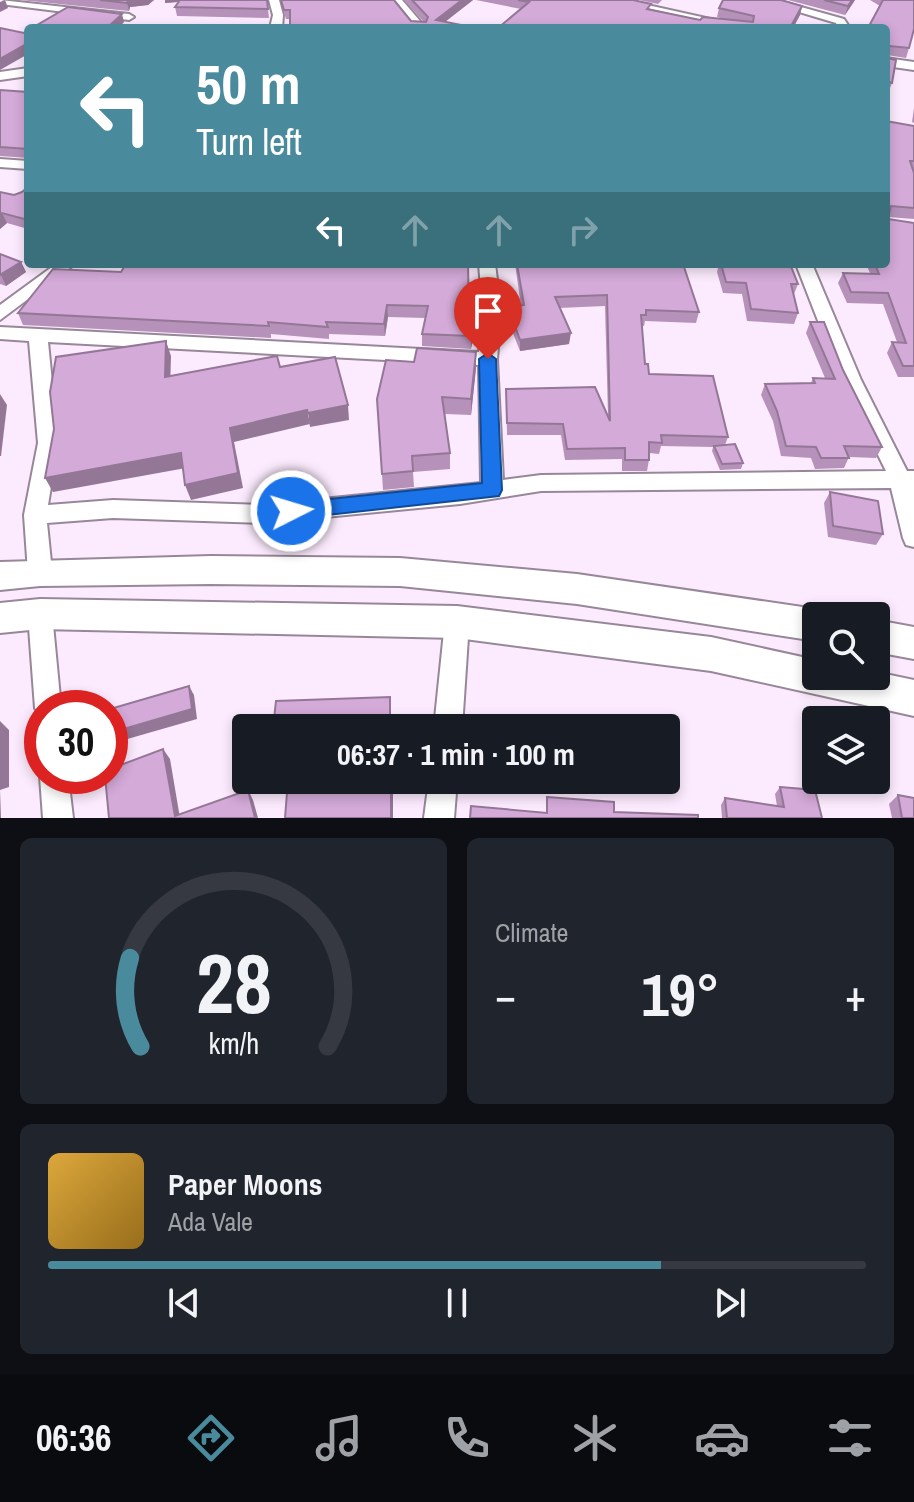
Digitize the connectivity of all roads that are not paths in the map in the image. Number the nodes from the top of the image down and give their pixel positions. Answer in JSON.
{"nodes":[{"id":1,"x":274,"y":0,"type":"edge"},
{"id":2,"x":396,"y":0,"type":"edge"},
{"id":3,"x":610,"y":0,"type":"edge"},
{"id":4,"x":766,"y":0,"type":"edge"},
{"id":5,"x":0,"y":1,"type":"edge"},
{"id":6,"x":123,"y":24,"type":"edge"},
{"id":7,"x":277,"y":24,"type":"edge"},
{"id":8,"x":417,"y":24,"type":"edge"},
{"id":9,"x":726,"y":24,"type":"edge"},
{"id":10,"x":842,"y":24,"type":"edge"},
{"id":11,"x":890,"y":63,"type":"edge"},
{"id":12,"x":914,"y":66,"type":"edge"},
{"id":13,"x":24,"y":73,"type":"edge"},
{"id":14,"x":0,"y":76,"type":"edge"},
{"id":15,"x":0,"y":163,"type":"edge"},
{"id":16,"x":24,"y":165,"type":"edge"},
{"id":17,"x":62,"y":268,"type":"edge"},
{"id":18,"x":487,"y":268,"type":"edge"},
{"id":19,"x":806,"y":268,"type":"edge"},
{"id":20,"x":0,"y":314,"type":"edge"},
{"id":21,"x":0,"y":333,"type":"edge"},
{"id":22,"x":38,"y":337,"type":"junction"},
{"id":23,"x":488,"y":359,"type":"junction"},
{"id":24,"x":907,"y":479,"type":"edge"},
{"id":25,"x":492,"y":490,"type":"junction"},
{"id":26,"x":35,"y":515,"type":"junction"},
{"id":27,"x":914,"y":538,"type":"edge"},
{"id":28,"x":40,"y":572,"type":"junction"},
{"id":29,"x":0,"y":576,"type":"edge"},
{"id":30,"x":40,"y":614,"type":"junction"},
{"id":31,"x":0,"y":618,"type":"edge"},
{"id":32,"x":457,"y":622,"type":"junction"},
{"id":33,"x":802,"y":623,"type":"edge"},
{"id":34,"x":890,"y":639,"type":"edge"},
{"id":35,"x":914,"y":643,"type":"edge"},
{"id":36,"x":46,"y":690,"type":"edge"},
{"id":37,"x":914,"y":698,"type":"edge"},
{"id":38,"x":449,"y":714,"type":"edge"},
{"id":39,"x":56,"y":794,"type":"edge"},
{"id":40,"x":442,"y":794,"type":"edge"},
{"id":41,"x":58,"y":818,"type":"edge"},
{"id":42,"x":439,"y":818,"type":"edge"}],
"edges":[{"from":1,"to":7,"type":"street"},
{"from":2,"to":8,"type":"street"},
{"from":3,"to":9,"type":"street"},
{"from":4,"to":10,"type":"street"},
{"from":5,"to":6,"type":"street"},
{"from":11,"to":12,"type":"street"},
{"from":13,"to":14,"type":"street"},
{"from":15,"to":16,"type":"street"},
{"from":17,"to":20,"type":"street"},
{"from":18,"to":23,"type":"street"},
{"from":19,"to":24,"type":"street"},
{"from":21,"to":22,"type":"street"},
{"from":22,"to":23,"type":"street"},
{"from":22,"to":26,"type":"street"},
{"from":23,"to":25,"type":"street"},
{"from":24,"to":25,"type":"street"},
{"from":24,"to":27,"type":"street"},
{"from":25,"to":26,"type":"street"},
{"from":26,"to":28,"type":"street"},
{"from":28,"to":29,"type":"main road"},
{"from":28,"to":33,"type":"main road"},
{"from":30,"to":31,"type":"main road"},
{"from":30,"to":32,"type":"main road"},
{"from":30,"to":36,"type":"street"},
{"from":32,"to":37,"type":"main road"},
{"from":32,"to":38,"type":"street"},
{"from":34,"to":35,"type":"main road"},
{"from":39,"to":41,"type":"street"},
{"from":40,"to":42,"type":"street"}]}
